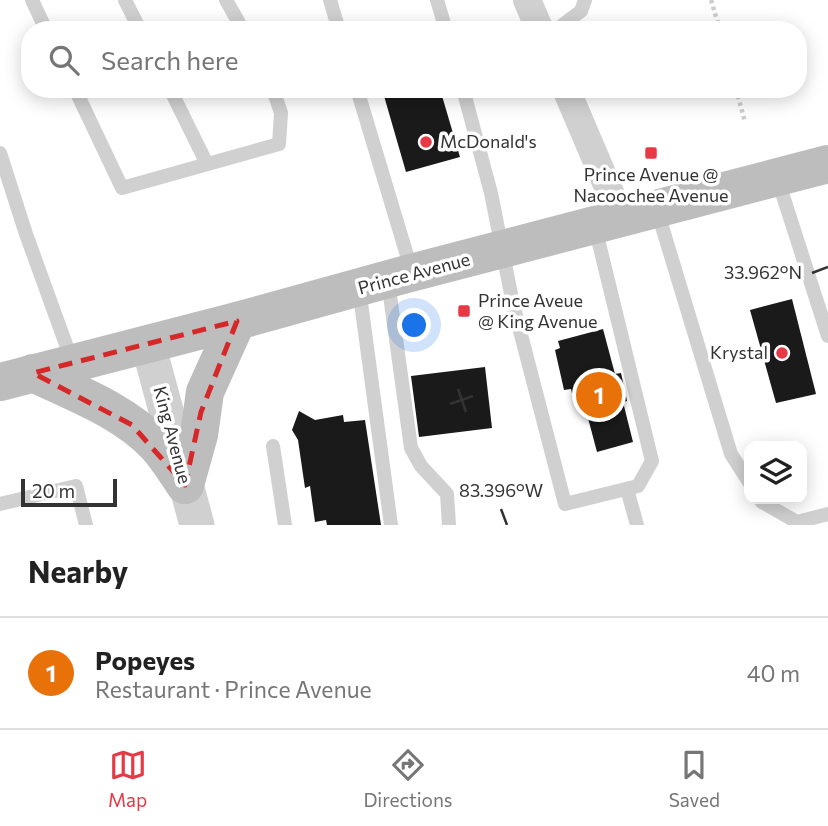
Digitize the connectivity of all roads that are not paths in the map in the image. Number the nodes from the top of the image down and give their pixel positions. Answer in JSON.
{"nodes":[{"id":1,"x":32,"y":0,"type":"edge"},
{"id":2,"x":125,"y":0,"type":"edge"},
{"id":3,"x":226,"y":0,"type":"edge"},
{"id":4,"x":330,"y":0,"type":"edge"},
{"id":5,"x":437,"y":0,"type":"edge"},
{"id":6,"x":527,"y":0,"type":"edge"},
{"id":7,"x":585,"y":0,"type":"edge"},
{"id":8,"x":42,"y":21,"type":"edge"},
{"id":9,"x":136,"y":21,"type":"edge"},
{"id":10,"x":238,"y":21,"type":"edge"},
{"id":11,"x":336,"y":21,"type":"edge"},
{"id":12,"x":443,"y":21,"type":"edge"},
{"id":13,"x":536,"y":21,"type":"edge"},
{"id":14,"x":567,"y":21,"type":"edge"},
{"id":15,"x":79,"y":98,"type":"edge"},
{"id":16,"x":174,"y":98,"type":"edge"},
{"id":17,"x":276,"y":98,"type":"edge"},
{"id":18,"x":358,"y":98,"type":"edge"},
{"id":19,"x":465,"y":98,"type":"edge"},
{"id":20,"x":570,"y":98,"type":"edge"},
{"id":21,"x":0,"y":153,"type":"edge"},
{"id":22,"x":207,"y":164,"type":"junction"},
{"id":23,"x":828,"y":164,"type":"edge"},
{"id":24,"x":778,"y":177,"type":"junction"},
{"id":25,"x":624,"y":217,"type":"junction"},
{"id":26,"x":503,"y":251,"type":"junction"},
{"id":27,"x":386,"y":280,"type":"junction"},
{"id":28,"x":237,"y":321,"type":"junction"},
{"id":29,"x":828,"y":336,"type":"edge"},
{"id":30,"x":148,"y":344,"type":"junction"},
{"id":31,"x":72,"y":363,"type":"junction"},
{"id":32,"x":17,"y":377,"type":"edge"},
{"id":33,"x":273,"y":446,"type":"dead end"},
{"id":34,"x":744,"y":475,"type":"edge"},
{"id":35,"x":186,"y":485,"type":"junction"},
{"id":36,"x":627,"y":489,"type":"junction"},
{"id":37,"x":0,"y":504,"type":"edge"},
{"id":38,"x":766,"y":504,"type":"edge"},
{"id":39,"x":828,"y":514,"type":"edge"},
{"id":40,"x":86,"y":525,"type":"edge"},
{"id":41,"x":197,"y":525,"type":"edge"},
{"id":42,"x":285,"y":525,"type":"edge"},
{"id":43,"x":391,"y":525,"type":"edge"},
{"id":44,"x":449,"y":525,"type":"edge"},
{"id":45,"x":637,"y":525,"type":"edge"}],
"edges":[{"from":1,"to":8,"type":"lane"},
{"from":2,"to":9,"type":"lane"},
{"from":3,"to":10,"type":"lane"},
{"from":4,"to":11,"type":"lane"},
{"from":5,"to":12,"type":"lane"},
{"from":6,"to":13,"type":"street"},
{"from":7,"to":14,"type":"lane"},
{"from":15,"to":22,"type":"lane"},
{"from":16,"to":22,"type":"lane"},
{"from":17,"to":22,"type":"lane"},
{"from":18,"to":27,"type":"lane"},
{"from":19,"to":26,"type":"lane"},
{"from":20,"to":25,"type":"street"},
{"from":21,"to":31,"type":"lane"},
{"from":23,"to":24,"type":"main road","name":"Prince Avenue"},
{"from":24,"to":25,"type":"main road","name":"Prince Avenue"},
{"from":24,"to":29,"type":"lane"},
{"from":25,"to":26,"type":"main road","name":"Prince Avenue"},
{"from":25,"to":34,"type":"lane"},
{"from":25,"to":36,"type":"lane"},
{"from":26,"to":27,"type":"main road","name":"Prince Avenue"},
{"from":26,"to":36,"type":"lane"},
{"from":27,"to":28,"type":"main road","name":"Prince Avenue"},
{"from":27,"to":43,"type":"lane"},
{"from":27,"to":44,"type":"lane"},
{"from":28,"to":30,"type":"main road","name":"Prince Avenue"},
{"from":28,"to":35,"type":"main road"},
{"from":30,"to":31,"type":"main road","name":"Prince Avenue"},
{"from":30,"to":35,"type":"street","name":"King Avenue"},
{"from":31,"to":32,"type":"main road","name":"Prince Avenue"},
{"from":32,"to":35,"type":"main road"},
{"from":33,"to":42,"type":"lane"},
{"from":35,"to":41,"type":"street","name":"King Avenue"},
{"from":36,"to":45,"type":"lane"},
{"from":37,"to":40,"type":"lane"},
{"from":38,"to":39,"type":"lane"}]}
